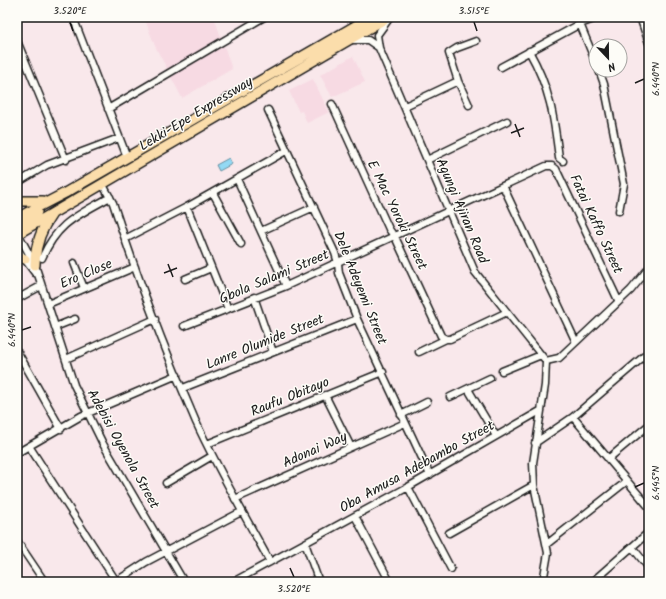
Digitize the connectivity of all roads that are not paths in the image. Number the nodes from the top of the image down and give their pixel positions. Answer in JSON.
{"nodes":[{"id":1,"x":73,"y":17,"type":"edge"},
{"id":2,"x":264,"y":17,"type":"edge"},
{"id":3,"x":371,"y":17,"type":"edge"},
{"id":4,"x":389,"y":17,"type":"edge"},
{"id":5,"x":598,"y":17,"type":"edge"},
{"id":6,"x":641,"y":20,"type":"edge"},
{"id":7,"x":649,"y":20,"type":"edge"},
{"id":8,"x":580,"y":24,"type":"junction"},
{"id":9,"x":351,"y":40,"type":"junction"},
{"id":10,"x":17,"y":41,"type":"edge"},
{"id":11,"x":476,"y":41,"type":"dead end"},
{"id":12,"x":649,"y":43,"type":"edge"},
{"id":13,"x":588,"y":44,"type":"edge"},
{"id":14,"x":379,"y":48,"type":"junction"},
{"id":15,"x":529,"y":51,"type":"junction"},
{"id":16,"x":501,"y":67,"type":"dead end"},
{"id":17,"x":602,"y":78,"type":"edge"},
{"id":18,"x":458,"y":81,"type":"junction"},
{"id":19,"x":332,"y":104,"type":"dead end"},
{"id":20,"x":469,"y":105,"type":"dead end"},
{"id":21,"x":405,"y":106,"type":"junction"},
{"id":22,"x":108,"y":109,"type":"junction"},
{"id":23,"x":268,"y":110,"type":"dead end"},
{"id":24,"x":507,"y":121,"type":"dead end"},
{"id":25,"x":119,"y":138,"type":"junction"},
{"id":26,"x":286,"y":151,"type":"junction"},
{"id":27,"x":127,"y":157,"type":"junction"},
{"id":28,"x":66,"y":160,"type":"junction"},
{"id":29,"x":427,"y":160,"type":"junction"},
{"id":30,"x":562,"y":161,"type":"dead end"},
{"id":31,"x":546,"y":166,"type":"joint"},
{"id":32,"x":90,"y":178,"type":"junction"},
{"id":33,"x":237,"y":179,"type":"junction"},
{"id":34,"x":17,"y":182,"type":"edge"},
{"id":35,"x":103,"y":185,"type":"junction"},
{"id":36,"x":503,"y":186,"type":"junction"},
{"id":37,"x":65,"y":193,"type":"junction"},
{"id":38,"x":213,"y":193,"type":"junction"},
{"id":39,"x":110,"y":197,"type":"junction"},
{"id":40,"x":17,"y":201,"type":"edge"},
{"id":41,"x":187,"y":207,"type":"junction"},
{"id":42,"x":314,"y":208,"type":"junction"},
{"id":43,"x":56,"y":210,"type":"junction"},
{"id":44,"x":449,"y":210,"type":"junction"},
{"id":45,"x":619,"y":211,"type":"dead end"},
{"id":46,"x":18,"y":223,"type":"edge"},
{"id":47,"x":261,"y":231,"type":"junction"},
{"id":48,"x":393,"y":235,"type":"junction"},
{"id":49,"x":125,"y":239,"type":"junction"},
{"id":50,"x":241,"y":244,"type":"dead end"},
{"id":51,"x":17,"y":249,"type":"edge"},
{"id":52,"x":21,"y":258,"type":"edge"},
{"id":53,"x":42,"y":258,"type":"dead end"},
{"id":54,"x":74,"y":263,"type":"dead end"},
{"id":55,"x":338,"y":263,"type":"junction"},
{"id":56,"x":35,"y":265,"type":"junction"},
{"id":57,"x":135,"y":267,"type":"junction"},
{"id":58,"x":211,"y":268,"type":"junction"},
{"id":59,"x":649,"y":268,"type":"edge"},
{"id":60,"x":37,"y":276,"type":"junction"},
{"id":61,"x":185,"y":279,"type":"dead end"},
{"id":62,"x":41,"y":286,"type":"junction"},
{"id":63,"x":286,"y":286,"type":"junction"},
{"id":64,"x":84,"y":288,"type":"junction"},
{"id":65,"x":254,"y":297,"type":"junction"},
{"id":66,"x":17,"y":299,"type":"edge"},
{"id":67,"x":618,"y":300,"type":"junction"},
{"id":68,"x":48,"y":304,"type":"junction"},
{"id":69,"x":228,"y":309,"type":"junction"},
{"id":70,"x":506,"y":312,"type":"junction"},
{"id":71,"x":75,"y":319,"type":"dead end"},
{"id":72,"x":155,"y":319,"type":"junction"},
{"id":73,"x":357,"y":319,"type":"junction"},
{"id":74,"x":184,"y":326,"type":"dead end"},
{"id":75,"x":55,"y":327,"type":"junction"},
{"id":76,"x":443,"y":338,"type":"junction"},
{"id":77,"x":576,"y":342,"type":"junction"},
{"id":78,"x":17,"y":351,"type":"edge"},
{"id":79,"x":274,"y":352,"type":"junction"},
{"id":80,"x":419,"y":352,"type":"dead end"},
{"id":81,"x":649,"y":352,"type":"edge"},
{"id":82,"x":541,"y":355,"type":"junction"},
{"id":83,"x":66,"y":359,"type":"junction"},
{"id":84,"x":546,"y":361,"type":"junction"},
{"id":85,"x":382,"y":372,"type":"junction"},
{"id":86,"x":502,"y":372,"type":"dead end"},
{"id":87,"x":177,"y":374,"type":"junction"},
{"id":88,"x":490,"y":378,"type":"dead end"},
{"id":89,"x":183,"y":388,"type":"junction"},
{"id":90,"x":468,"y":389,"type":"junction"},
{"id":91,"x":325,"y":395,"type":"junction"},
{"id":92,"x":450,"y":397,"type":"dead end"},
{"id":93,"x":427,"y":402,"type":"dead end"},
{"id":94,"x":540,"y":411,"type":"junction"},
{"id":95,"x":88,"y":413,"type":"junction"},
{"id":96,"x":401,"y":415,"type":"junction"},
{"id":97,"x":573,"y":417,"type":"junction"},
{"id":98,"x":405,"y":423,"type":"junction"},
{"id":99,"x":649,"y":425,"type":"edge"},
{"id":100,"x":61,"y":429,"type":"junction"},
{"id":101,"x":496,"y":436,"type":"junction"},
{"id":102,"x":535,"y":443,"type":"junction"},
{"id":103,"x":207,"y":444,"type":"junction"},
{"id":104,"x":30,"y":446,"type":"junction"},
{"id":105,"x":351,"y":447,"type":"junction"},
{"id":106,"x":17,"y":453,"type":"edge"},
{"id":107,"x":212,"y":456,"type":"junction"},
{"id":108,"x":608,"y":459,"type":"junction"},
{"id":109,"x":430,"y":475,"type":"junction"},
{"id":110,"x":627,"y":481,"type":"junction"},
{"id":111,"x":166,"y":483,"type":"dead end"},
{"id":112,"x":534,"y":485,"type":"junction"},
{"id":113,"x":408,"y":487,"type":"junction"},
{"id":114,"x":235,"y":499,"type":"junction"},
{"id":115,"x":649,"y":507,"type":"edge"},
{"id":116,"x":241,"y":512,"type":"junction"},
{"id":117,"x":355,"y":516,"type":"junction"},
{"id":118,"x":649,"y":532,"type":"edge"},
{"id":119,"x":449,"y":533,"type":"dead end"},
{"id":120,"x":17,"y":541,"type":"edge"},
{"id":121,"x":305,"y":543,"type":"junction"},
{"id":122,"x":547,"y":544,"type":"junction"},
{"id":123,"x":632,"y":547,"type":"junction"},
{"id":124,"x":168,"y":551,"type":"junction"},
{"id":125,"x":270,"y":562,"type":"junction"},
{"id":126,"x":649,"y":568,"type":"edge"},
{"id":127,"x":451,"y":569,"type":"dead end"},
{"id":128,"x":44,"y":581,"type":"dead end"},
{"id":129,"x":115,"y":582,"type":"edge"},
{"id":130,"x":184,"y":582,"type":"edge"},
{"id":131,"x":234,"y":582,"type":"edge"},
{"id":132,"x":319,"y":582,"type":"edge"},
{"id":133,"x":390,"y":582,"type":"edge"},
{"id":134,"x":543,"y":582,"type":"edge"},
{"id":135,"x":592,"y":582,"type":"edge"}],
"edges":[{"from":1,"to":22,"type":"street"},
{"from":2,"to":22,"type":"street"},
{"from":3,"to":27,"type":"highway","name":"Lekki-Epe Expressway"},
{"from":4,"to":9,"type":"highway","name":"Lekki-Epe Expressway"},
{"from":4,"to":14,"type":"street"},
{"from":5,"to":8,"type":"street"},
{"from":6,"to":7,"type":"street"},
{"from":6,"to":12,"type":"street"},
{"from":8,"to":13,"type":"street"},
{"from":8,"to":15,"type":"street"},
{"from":9,"to":14,"type":"street"},
{"from":9,"to":35,"type":"highway","name":"Lekki-Epe Expressway"},
{"from":10,"to":28,"type":"street"},
{"from":11,"to":18,"type":"street"},
{"from":14,"to":21,"type":"street","name":"Agungi Ajiran Road"},
{"from":15,"to":16,"type":"street"},
{"from":15,"to":30,"type":"street"},
{"from":17,"to":45,"type":"street"},
{"from":18,"to":20,"type":"street"},
{"from":18,"to":21,"type":"street"},
{"from":19,"to":48,"type":"street","name":"E Mac Yoroki Street"},
{"from":21,"to":29,"type":"street","name":"Agungi Ajiran Road"},
{"from":22,"to":25,"type":"street"},
{"from":23,"to":26,"type":"street","name":"Dele Adeyemi Street"},
{"from":24,"to":29,"type":"street"},
{"from":25,"to":27,"type":"street"},
{"from":25,"to":28,"type":"street"},
{"from":26,"to":33,"type":"street"},
{"from":26,"to":42,"type":"street","name":"Dele Adeyemi Street"},
{"from":27,"to":32,"type":"highway","name":"Lekki-Epe Expressway"},
{"from":28,"to":34,"type":"street"},
{"from":29,"to":44,"type":"street","name":"Agungi Ajiran Road"},
{"from":31,"to":36,"type":"street","name":"Gbola Salami Street"},
{"from":31,"to":67,"type":"street","name":"Fatai Kaffo Street"},
{"from":32,"to":37,"type":"highway","name":"Lekki-Epe Expressway"},
{"from":32,"to":46,"type":"highway"},
{"from":33,"to":38,"type":"street"},
{"from":33,"to":47,"type":"street"},
{"from":35,"to":39,"type":"street"},
{"from":35,"to":43,"type":"highway","name":"Lekki-Epe Expressway"},
{"from":36,"to":44,"type":"street","name":"Gbola Salami Street"},
{"from":36,"to":77,"type":"street"},
{"from":37,"to":40,"type":"highway"},
{"from":37,"to":46,"type":"highway","name":"Lekki-Epe Expressway"},
{"from":38,"to":41,"type":"street"},
{"from":38,"to":50,"type":"street"},
{"from":39,"to":49,"type":"street"},
{"from":39,"to":53,"type":"street"},
{"from":41,"to":49,"type":"street"},
{"from":41,"to":58,"type":"street"},
{"from":42,"to":47,"type":"street"},
{"from":42,"to":55,"type":"street","name":"Dele Adeyemi Street"},
{"from":43,"to":46,"type":"highway","name":"Lekki-Epe Expressway"},
{"from":43,"to":56,"type":"highway"},
{"from":44,"to":48,"type":"street","name":"Gbola Salami Street"},
{"from":44,"to":70,"type":"street","name":"Agungi Ajiran Road"},
{"from":46,"to":56,"type":"street"},
{"from":47,"to":63,"type":"street"},
{"from":48,"to":55,"type":"street","name":"Gbola Salami Street"},
{"from":48,"to":76,"type":"street","name":"E Mac Yoroki Street"},
{"from":49,"to":57,"type":"street"},
{"from":51,"to":52,"type":"street"},
{"from":52,"to":60,"type":"street"},
{"from":54,"to":64,"type":"street"},
{"from":55,"to":63,"type":"street","name":"Gbola Salami Street"},
{"from":55,"to":73,"type":"street","name":"Dele Adeyemi Street"},
{"from":56,"to":60,"type":"street"},
{"from":57,"to":64,"type":"street","name":"Ero Close"},
{"from":57,"to":72,"type":"street"},
{"from":58,"to":61,"type":"street"},
{"from":58,"to":69,"type":"street"},
{"from":59,"to":67,"type":"street"},
{"from":60,"to":62,"type":"street","name":"Adebisi Oyenola Street"},
{"from":62,"to":66,"type":"street"},
{"from":62,"to":68,"type":"street","name":"Adebisi Oyenola Street"},
{"from":63,"to":65,"type":"street","name":"Gbola Salami Street"},
{"from":64,"to":68,"type":"street","name":"Ero Close"},
{"from":65,"to":69,"type":"street","name":"Gbola Salami Street"},
{"from":65,"to":79,"type":"street"},
{"from":67,"to":77,"type":"street"},
{"from":68,"to":75,"type":"street","name":"Adebisi Oyenola Street"},
{"from":69,"to":74,"type":"street","name":"Gbola Salami Street"},
{"from":70,"to":76,"type":"street"},
{"from":70,"to":82,"type":"street","name":"Agungi Ajiran Road"},
{"from":71,"to":75,"type":"street"},
{"from":72,"to":83,"type":"street"},
{"from":72,"to":87,"type":"street"},
{"from":73,"to":79,"type":"street","name":"Lanre Olumide Street"},
{"from":73,"to":85,"type":"street","name":"Dele Adeyemi Street"},
{"from":75,"to":83,"type":"street","name":"Adebisi Oyenola Street"},
{"from":76,"to":80,"type":"street"},
{"from":77,"to":84,"type":"street"},
{"from":78,"to":100,"type":"street"},
{"from":79,"to":89,"type":"street","name":"Lanre Olumide Street"},
{"from":81,"to":97,"type":"street"},
{"from":82,"to":84,"type":"street","name":"Agungi Ajiran Road"},
{"from":82,"to":86,"type":"street"},
{"from":83,"to":95,"type":"street","name":"Adebisi Oyenola Street"},
{"from":84,"to":94,"type":"street"},
{"from":85,"to":91,"type":"street","name":"Raufu Obitayo"},
{"from":85,"to":96,"type":"street","name":"Dele Adeyemi Street"},
{"from":87,"to":89,"type":"street"},
{"from":87,"to":95,"type":"street"},
{"from":88,"to":90,"type":"street"},
{"from":89,"to":103,"type":"street"},
{"from":90,"to":92,"type":"street"},
{"from":90,"to":101,"type":"street"},
{"from":91,"to":103,"type":"street","name":"Raufu Obitayo"},
{"from":91,"to":105,"type":"street"},
{"from":93,"to":96,"type":"street"},
{"from":94,"to":101,"type":"street","name":"Oba Amusa Adebambo Street"},
{"from":94,"to":102,"type":"street"},
{"from":95,"to":100,"type":"street"},
{"from":95,"to":124,"type":"street","name":"Adebisi Oyenola Street"},
{"from":96,"to":98,"type":"street","name":"Dele Adeyemi Street"},
{"from":97,"to":102,"type":"street"},
{"from":97,"to":108,"type":"street"},
{"from":98,"to":105,"type":"street","name":"Adonai Way"},
{"from":98,"to":109,"type":"street","name":"Dele Adeyemi Street"},
{"from":99,"to":108,"type":"street"},
{"from":100,"to":104,"type":"street"},
{"from":101,"to":109,"type":"street","name":"Oba Amusa Adebambo Street"},
{"from":102,"to":112,"type":"street"},
{"from":103,"to":107,"type":"street"},
{"from":104,"to":106,"type":"street"},
{"from":104,"to":129,"type":"street"},
{"from":105,"to":114,"type":"street","name":"Adonai Way"},
{"from":107,"to":111,"type":"street"},
{"from":107,"to":114,"type":"street"},
{"from":108,"to":110,"type":"street"},
{"from":109,"to":113,"type":"street","name":"Oba Amusa Adebambo Street"},
{"from":110,"to":115,"type":"street"},
{"from":110,"to":122,"type":"street"},
{"from":112,"to":119,"type":"street"},
{"from":112,"to":122,"type":"street"},
{"from":113,"to":117,"type":"street","name":"Oba Amusa Adebambo Street"},
{"from":113,"to":127,"type":"street"},
{"from":114,"to":116,"type":"street"},
{"from":116,"to":124,"type":"street"},
{"from":116,"to":125,"type":"street"},
{"from":117,"to":121,"type":"street","name":"Oba Amusa Adebambo Street"},
{"from":117,"to":133,"type":"street"},
{"from":118,"to":123,"type":"street"},
{"from":120,"to":128,"type":"street"},
{"from":121,"to":125,"type":"street","name":"Oba Amusa Adebambo Street"},
{"from":121,"to":132,"type":"street"},
{"from":122,"to":134,"type":"street"},
{"from":123,"to":126,"type":"street"},
{"from":123,"to":135,"type":"street"},
{"from":124,"to":129,"type":"street"},
{"from":124,"to":130,"type":"street","name":"Adebisi Oyenola Street"},
{"from":125,"to":131,"type":"street","name":"Oba Amusa Adebambo Street"}]}
